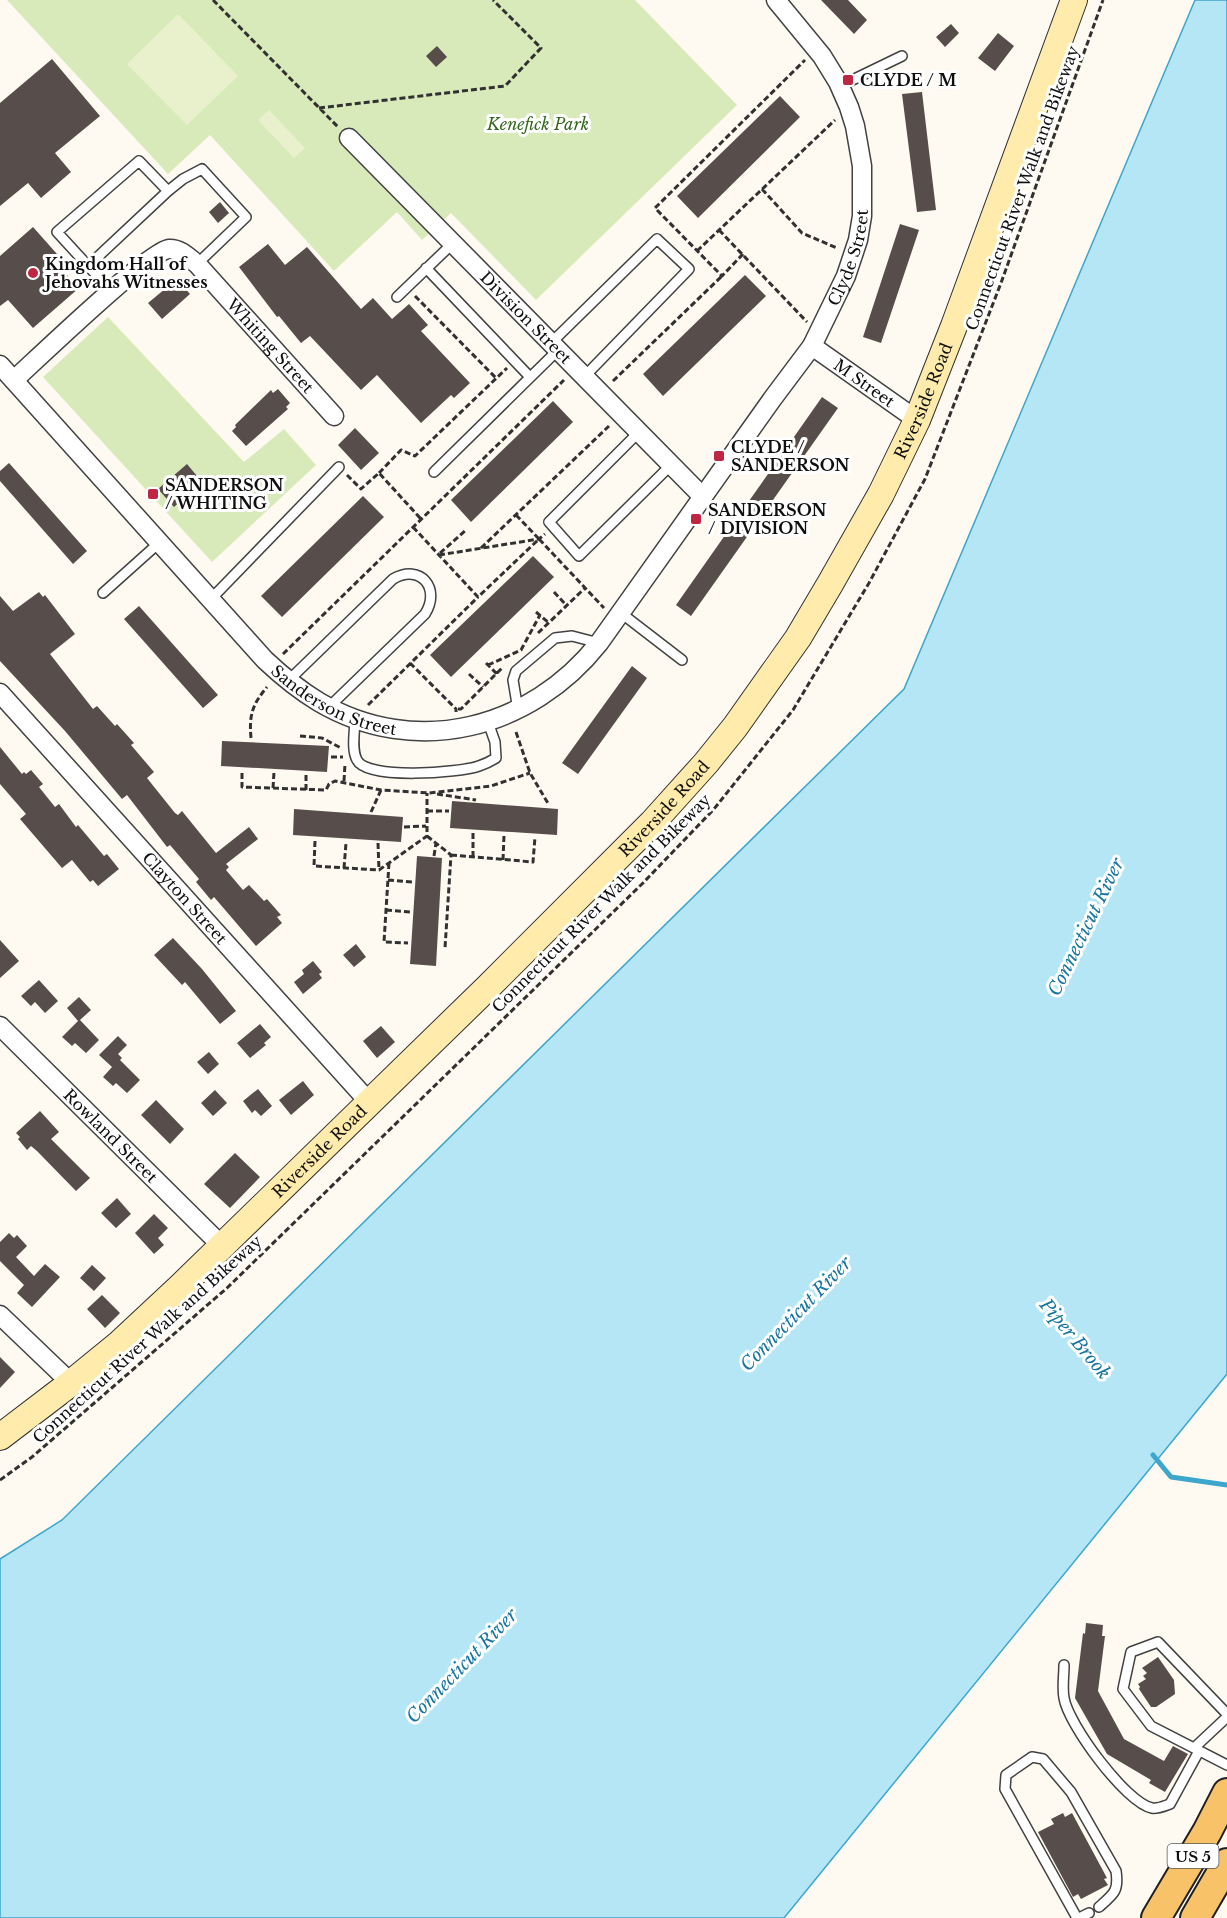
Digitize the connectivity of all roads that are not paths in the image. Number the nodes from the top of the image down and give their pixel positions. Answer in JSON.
{"nodes":[{"id":1,"x":776,"y":0,"type":"edge"},
{"id":2,"x":1068,"y":3,"type":"edge"},
{"id":3,"x":902,"y":56,"type":"dead end"},
{"id":4,"x":840,"y":86,"type":"junction"},
{"id":5,"x":349,"y":138,"type":"road end"},
{"id":6,"x":168,"y":191,"type":"junction"},
{"id":7,"x":453,"y":243,"type":"junction"},
{"id":8,"x":197,"y":264,"type":"junction"},
{"id":9,"x":88,"y":266,"type":"junction"},
{"id":10,"x":426,"y":268,"type":"junction"},
{"id":11,"x":112,"y":292,"type":"junction"},
{"id":12,"x":397,"y":297,"type":"dead end"},
{"id":13,"x":554,"y":346,"type":"junction"},
{"id":14,"x":812,"y":346,"type":"junction"},
{"id":15,"x":0,"y":365,"type":"edge"},
{"id":16,"x":580,"y":373,"type":"junction"},
{"id":17,"x":530,"y":377,"type":"junction"},
{"id":18,"x":14,"y":380,"type":"junction"},
{"id":19,"x":334,"y":416,"type":"dead end"},
{"id":20,"x":917,"y":420,"type":"junction"},
{"id":21,"x":639,"y":432,"type":"junction"},
{"id":22,"x":671,"y":465,"type":"junction"},
{"id":23,"x":339,"y":467,"type":"road end"},
{"id":24,"x":434,"y":472,"type":"dead end"},
{"id":25,"x":703,"y":497,"type":"junction"},
{"id":26,"x":160,"y":542,"type":"junction"},
{"id":27,"x":103,"y":593,"type":"dead end"},
{"id":28,"x":211,"y":599,"type":"junction"},
{"id":29,"x":619,"y":617,"type":"junction"},
{"id":30,"x":599,"y":643,"type":"junction"},
{"id":31,"x":682,"y":660,"type":"dead end"},
{"id":32,"x":288,"y":681,"type":"junction"},
{"id":33,"x":0,"y":693,"type":"edge"},
{"id":34,"x":329,"y":707,"type":"junction"},
{"id":35,"x":518,"y":710,"type":"junction"},
{"id":36,"x":359,"y":714,"type":"junction"},
{"id":37,"x":488,"y":722,"type":"junction"},
{"id":38,"x":0,"y":1026,"type":"edge"},
{"id":39,"x":369,"y":1102,"type":"junction"},
{"id":40,"x":223,"y":1246,"type":"junction"},
{"id":41,"x":0,"y":1315,"type":"edge"},
{"id":42,"x":71,"y":1383,"type":"junction"},
{"id":43,"x":0,"y":1437,"type":"edge"},
{"id":44,"x":1064,"y":1665,"type":"dead end"},
{"id":45,"x":1227,"y":1716,"type":"edge"},
{"id":46,"x":1197,"y":1749,"type":"junction"},
{"id":47,"x":1227,"y":1765,"type":"edge"},
{"id":48,"x":1227,"y":1793,"type":"edge"},
{"id":49,"x":1227,"y":1863,"type":"edge"},
{"id":50,"x":1099,"y":1907,"type":"dead end"},
{"id":51,"x":1089,"y":1913,"type":"dead end"},
{"id":52,"x":1078,"y":1918,"type":"edge"},
{"id":53,"x":1156,"y":1918,"type":"edge"},
{"id":54,"x":1195,"y":1918,"type":"edge"}],
"edges":[{"from":1,"to":4,"type":"street","name":"Clyde Street"},
{"from":2,"to":20,"type":"street","name":"Riverside Road"},
{"from":3,"to":4,"type":"lane"},
{"from":4,"to":14,"type":"street","name":"Clyde Street"},
{"from":5,"to":7,"type":"street","name":"Division Street"},
{"from":6,"to":8,"type":"lane"},
{"from":6,"to":9,"type":"lane"},
{"from":6,"to":9,"type":"lane"},
{"from":7,"to":10,"type":"lane"},
{"from":7,"to":13,"type":"street","name":"Division Street"},
{"from":8,"to":11,"type":"street","name":"Whiting Street"},
{"from":8,"to":19,"type":"street","name":"Whiting Street"},
{"from":9,"to":11,"type":"lane"},
{"from":10,"to":12,"type":"lane"},
{"from":10,"to":17,"type":"lane"},
{"from":11,"to":18,"type":"street","name":"Whiting Street"},
{"from":13,"to":16,"type":"street","name":"Division Street"},
{"from":13,"to":16,"type":"lane"},
{"from":13,"to":17,"type":"lane"},
{"from":14,"to":20,"type":"street","name":"M Street"},
{"from":14,"to":25,"type":"street","name":"Clyde Street"},
{"from":15,"to":18,"type":"street","name":"Sanderson Street"},
{"from":16,"to":21,"type":"street","name":"Division Street"},
{"from":17,"to":24,"type":"lane"},
{"from":18,"to":26,"type":"street","name":"Sanderson Street"},
{"from":20,"to":39,"type":"street","name":"Riverside Road"},
{"from":21,"to":22,"type":"street","name":"Division Street"},
{"from":21,"to":22,"type":"lane"},
{"from":22,"to":25,"type":"street","name":"Division Street"},
{"from":23,"to":28,"type":"lane"},
{"from":25,"to":29,"type":"street","name":"Sanderson Street"},
{"from":26,"to":27,"type":"lane"},
{"from":26,"to":28,"type":"street","name":"Sanderson Street"},
{"from":28,"to":32,"type":"street","name":"Sanderson Street"},
{"from":29,"to":30,"type":"street","name":"Sanderson Street"},
{"from":29,"to":31,"type":"lane"},
{"from":30,"to":35,"type":"street","name":"Sanderson Street"},
{"from":30,"to":35,"type":"lane"},
{"from":32,"to":34,"type":"street","name":"Sanderson Street"},
{"from":32,"to":34,"type":"lane"},
{"from":33,"to":39,"type":"street","name":"Clayton Street"},
{"from":34,"to":36,"type":"street","name":"Sanderson Street"},
{"from":35,"to":37,"type":"street","name":"Sanderson Street"},
{"from":36,"to":37,"type":"street","name":"Sanderson Street"},
{"from":36,"to":37,"type":"lane"},
{"from":38,"to":40,"type":"street","name":"Rowland Street"},
{"from":39,"to":40,"type":"street","name":"Riverside Road"},
{"from":40,"to":42,"type":"street","name":"Riverside Road"},
{"from":41,"to":42,"type":"street"},
{"from":42,"to":43,"type":"street","name":"Riverside Road"},
{"from":44,"to":46,"type":"lane"},
{"from":45,"to":46,"type":"lane"},
{"from":45,"to":46,"type":"lane"},
{"from":46,"to":47,"type":"lane"},
{"from":48,"to":53,"type":"main road","number":"US 5"},
{"from":49,"to":54,"type":"main road","number":"US 5"},
{"from":50,"to":52,"type":"lane"},
{"from":51,"to":52,"type":"lane"}]}
